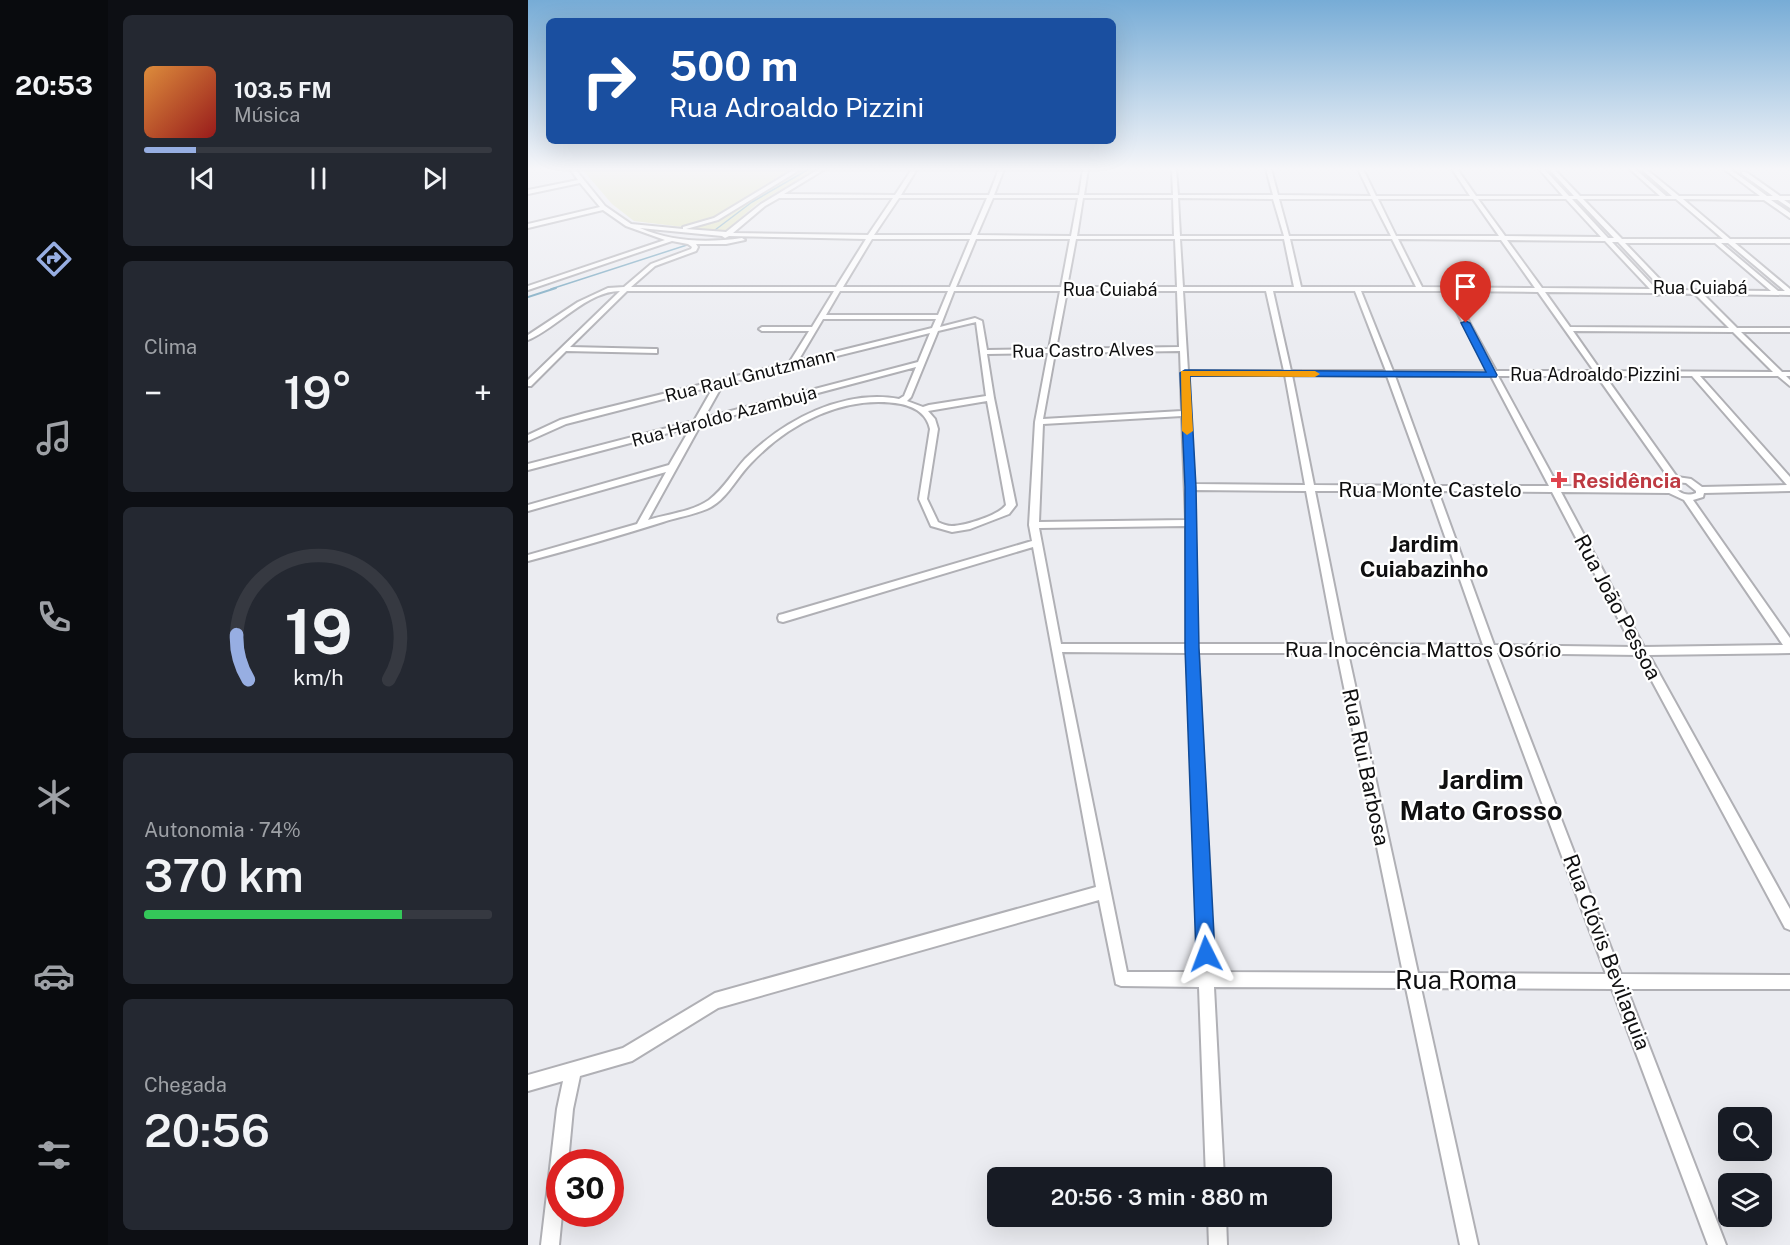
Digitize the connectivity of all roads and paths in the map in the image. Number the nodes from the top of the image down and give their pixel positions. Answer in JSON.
{"nodes":[{"id":1,"x":631,"y":227,"type":"edge"},
{"id":2,"x":651,"y":227,"type":"edge"},
{"id":3,"x":686,"y":227,"type":"edge"},
{"id":4,"x":737,"y":227,"type":"edge"},
{"id":5,"x":877,"y":227,"type":"edge"},
{"id":6,"x":978,"y":227,"type":"edge"},
{"id":7,"x":1075,"y":227,"type":"edge"},
{"id":8,"x":1178,"y":227,"type":"edge"},
{"id":9,"x":1284,"y":227,"type":"edge"},
{"id":10,"x":1390,"y":227,"type":"edge"},
{"id":11,"x":1496,"y":227,"type":"edge"},
{"id":12,"x":1596,"y":227,"type":"edge"},
{"id":13,"x":1608,"y":227,"type":"edge"},
{"id":14,"x":1711,"y":227,"type":"edge"},
{"id":15,"x":672,"y":230,"type":"junction"},
{"id":16,"x":728,"y":234,"type":"junction"},
{"id":17,"x":806,"y":236,"type":"junction"},
{"id":18,"x":1790,"y":236,"type":"edge"},
{"id":19,"x":657,"y":237,"type":"junction"},
{"id":20,"x":870,"y":237,"type":"junction"},
{"id":21,"x":974,"y":238,"type":"junction"},
{"id":22,"x":1073,"y":238,"type":"junction"},
{"id":23,"x":1179,"y":238,"type":"junction"},
{"id":24,"x":1287,"y":238,"type":"junction"},
{"id":25,"x":1504,"y":238,"type":"junction"},
{"id":26,"x":1607,"y":238,"type":"junction"},
{"id":27,"x":1619,"y":238,"type":"junction"},
{"id":28,"x":1713,"y":238,"type":"junction"},
{"id":29,"x":1724,"y":238,"type":"junction"},
{"id":30,"x":1396,"y":239,"type":"junction"},
{"id":31,"x":670,"y":240,"type":"junction"},
{"id":32,"x":689,"y":241,"type":"junction"},
{"id":33,"x":1790,"y":241,"type":"edge"},
{"id":34,"x":711,"y":242,"type":"junction"},
{"id":35,"x":1652,"y":287,"type":"junction"},
{"id":36,"x":1664,"y":287,"type":"junction"},
{"id":37,"x":1691,"y":287,"type":"junction"},
{"id":38,"x":1770,"y":287,"type":"junction"},
{"id":39,"x":1786,"y":287,"type":"edge"},
{"id":40,"x":528,"y":288,"type":"edge"},
{"id":41,"x":627,"y":288,"type":"junction"},
{"id":42,"x":837,"y":289,"type":"junction"},
{"id":43,"x":952,"y":289,"type":"junction"},
{"id":44,"x":1065,"y":289,"type":"junction"},
{"id":45,"x":1269,"y":289,"type":"junction"},
{"id":46,"x":1298,"y":289,"type":"junction"},
{"id":47,"x":1357,"y":289,"type":"junction"},
{"id":48,"x":1448,"y":289,"type":"junction"},
{"id":49,"x":1182,"y":290,"type":"junction"},
{"id":50,"x":1420,"y":290,"type":"junction"},
{"id":51,"x":1540,"y":290,"type":"junction"},
{"id":52,"x":1610,"y":290,"type":"junction"},
{"id":53,"x":1657,"y":293,"type":"junction"},
{"id":54,"x":1670,"y":293,"type":"junction"},
{"id":55,"x":1698,"y":293,"type":"junction"},
{"id":56,"x":1777,"y":293,"type":"junction"},
{"id":57,"x":1790,"y":293,"type":"edge"},
{"id":58,"x":821,"y":317,"type":"junction"},
{"id":59,"x":940,"y":317,"type":"junction"},
{"id":60,"x":814,"y":329,"type":"junction"},
{"id":61,"x":1567,"y":329,"type":"junction"},
{"id":62,"x":762,"y":330,"type":"dead end"},
{"id":63,"x":935,"y":330,"type":"junction"},
{"id":64,"x":1735,"y":330,"type":"junction"},
{"id":65,"x":1790,"y":330,"type":"edge"},
{"id":66,"x":528,"y":338,"type":"edge"},
{"id":67,"x":1183,"y":349,"type":"junction"},
{"id":68,"x":565,"y":350,"type":"junction"},
{"id":69,"x":1052,"y":350,"type":"junction"},
{"id":70,"x":654,"y":351,"type":"dead end"},
{"id":71,"x":983,"y":352,"type":"junction"},
{"id":72,"x":792,"y":364,"type":"junction"},
{"id":73,"x":920,"y":364,"type":"junction"},
{"id":74,"x":1598,"y":372,"type":"junction"},
{"id":75,"x":1185,"y":373,"type":"junction"},
{"id":76,"x":1693,"y":373,"type":"junction"},
{"id":77,"x":1288,"y":374,"type":"junction"},
{"id":78,"x":1780,"y":374,"type":"junction"},
{"id":79,"x":1790,"y":374,"type":"edge"},
{"id":80,"x":1391,"y":375,"type":"junction"},
{"id":81,"x":1492,"y":375,"type":"junction"},
{"id":82,"x":720,"y":382,"type":"junction"},
{"id":83,"x":528,"y":384,"type":"edge"},
{"id":84,"x":1790,"y":384,"type":"edge"},
{"id":85,"x":990,"y":398,"type":"junction"},
{"id":86,"x":901,"y":401,"type":"junction"},
{"id":87,"x":924,"y":410,"type":"junction"},
{"id":88,"x":1186,"y":413,"type":"junction"},
{"id":89,"x":1039,"y":422,"type":"junction"},
{"id":90,"x":696,"y":423,"type":"junction"},
{"id":91,"x":528,"y":438,"type":"edge"},
{"id":92,"x":528,"y":467,"type":"edge"},
{"id":93,"x":673,"y":467,"type":"junction"},
{"id":94,"x":1674,"y":479,"type":"junction"},
{"id":95,"x":1790,"y":483,"type":"edge"},
{"id":96,"x":1190,"y":487,"type":"junction"},
{"id":97,"x":1311,"y":488,"type":"junction"},
{"id":98,"x":1790,"y":488,"type":"edge"},
{"id":99,"x":1433,"y":489,"type":"junction"},
{"id":100,"x":1555,"y":489,"type":"junction"},
{"id":101,"x":1670,"y":490,"type":"junction"},
{"id":102,"x":1700,"y":490,"type":"junction"},
{"id":103,"x":1687,"y":498,"type":"junction"},
{"id":104,"x":528,"y":508,"type":"edge"},
{"id":105,"x":1191,"y":523,"type":"junction"},
{"id":106,"x":1034,"y":525,"type":"junction"},
{"id":107,"x":640,"y":526,"type":"junction"},
{"id":108,"x":1036,"y":543,"type":"junction"},
{"id":109,"x":528,"y":558,"type":"edge"},
{"id":110,"x":783,"y":618,"type":"dead end"},
{"id":111,"x":1056,"y":648,"type":"junction"},
{"id":112,"x":1192,"y":648,"type":"junction"},
{"id":113,"x":1341,"y":648,"type":"junction"},
{"id":114,"x":1790,"y":648,"type":"edge"},
{"id":115,"x":1491,"y":649,"type":"junction"},
{"id":116,"x":1641,"y":651,"type":"junction"},
{"id":117,"x":1104,"y":892,"type":"junction"},
{"id":118,"x":1790,"y":923,"type":"edge"},
{"id":119,"x":1207,"y":978,"type":"junction"},
{"id":120,"x":1412,"y":979,"type":"junction"},
{"id":121,"x":1618,"y":980,"type":"junction"},
{"id":122,"x":1790,"y":982,"type":"edge"},
{"id":123,"x":573,"y":1071,"type":"junction"},
{"id":124,"x":528,"y":1083,"type":"edge"},
{"id":125,"x":1215,"y":1167,"type":"edge"},
{"id":126,"x":1217,"y":1227,"type":"edge"},
{"id":127,"x":550,"y":1245,"type":"edge"},
{"id":128,"x":1218,"y":1245,"type":"edge"},
{"id":129,"x":1469,"y":1245,"type":"edge"},
{"id":130,"x":1717,"y":1245,"type":"edge"}],
"edges":[{"from":1,"to":19,"type":"street"},
{"from":2,"to":15,"type":"street"},
{"from":3,"to":15,"type":"street"},
{"from":4,"to":16,"type":"street"},
{"from":5,"to":20,"type":"street"},
{"from":6,"to":21,"type":"street"},
{"from":7,"to":22,"type":"street"},
{"from":8,"to":23,"type":"street"},
{"from":9,"to":24,"type":"street"},
{"from":10,"to":30,"type":"street"},
{"from":11,"to":25,"type":"street"},
{"from":12,"to":26,"type":"street"},
{"from":13,"to":27,"type":"street"},
{"from":14,"to":29,"type":"street"},
{"from":15,"to":16,"type":"street"},
{"from":15,"to":19,"type":"street"},
{"from":16,"to":17,"type":"street"},
{"from":16,"to":34,"type":"street"},
{"from":17,"to":20,"type":"street"},
{"from":17,"to":34,"type":"street"},
{"from":18,"to":29,"type":"street"},
{"from":19,"to":31,"type":"street"},
{"from":20,"to":21,"type":"street"},
{"from":20,"to":42,"type":"street"},
{"from":21,"to":22,"type":"street"},
{"from":21,"to":43,"type":"street"},
{"from":22,"to":23,"type":"street"},
{"from":22,"to":44,"type":"street"},
{"from":23,"to":24,"type":"street"},
{"from":23,"to":49,"type":"street"},
{"from":24,"to":30,"type":"street"},
{"from":24,"to":46,"type":"street"},
{"from":25,"to":26,"type":"street"},
{"from":25,"to":30,"type":"street"},
{"from":25,"to":51,"type":"street"},
{"from":26,"to":27,"type":"street"},
{"from":26,"to":35,"type":"street"},
{"from":27,"to":28,"type":"street"},
{"from":27,"to":36,"type":"street"},
{"from":28,"to":29,"type":"street"},
{"from":28,"to":38,"type":"street"},
{"from":29,"to":33,"type":"street"},
{"from":29,"to":39,"type":"street"},
{"from":30,"to":50,"type":"street"},
{"from":31,"to":32,"type":"street"},
{"from":31,"to":40,"type":"street"},
{"from":32,"to":34,"type":"street"},
{"from":32,"to":41,"type":"street"},
{"from":35,"to":36,"type":"street","name":"Rua Cuiabá"},
{"from":35,"to":52,"type":"street","name":"Rua Cuiabá"},
{"from":35,"to":53,"type":"street"},
{"from":36,"to":37,"type":"street","name":"Rua Cuiabá"},
{"from":36,"to":54,"type":"street"},
{"from":37,"to":38,"type":"street","name":"Rua Cuiabá"},
{"from":37,"to":55,"type":"street"},
{"from":38,"to":39,"type":"street","name":"Rua Cuiabá"},
{"from":38,"to":56,"type":"street"},
{"from":39,"to":57,"type":"street"},
{"from":41,"to":42,"type":"street","name":"Rua Cuiabá"},
{"from":41,"to":66,"type":"street","name":"Rua Cuiabá"},
{"from":41,"to":68,"type":"street"},
{"from":42,"to":43,"type":"street","name":"Rua Cuiabá"},
{"from":42,"to":58,"type":"street"},
{"from":43,"to":44,"type":"street","name":"Rua Cuiabá"},
{"from":43,"to":59,"type":"street"},
{"from":44,"to":49,"type":"street","name":"Rua Cuiabá"},
{"from":44,"to":69,"type":"street"},
{"from":45,"to":46,"type":"street","name":"Rua Cuiabá"},
{"from":45,"to":49,"type":"street","name":"Rua Cuiabá"},
{"from":45,"to":77,"type":"street","name":"Rua Rui Barbosa"},
{"from":46,"to":47,"type":"street","name":"Rua Cuiabá"},
{"from":47,"to":50,"type":"street","name":"Rua Cuiabá"},
{"from":47,"to":80,"type":"street","name":"Rua Clóvis Bevilaquia"},
{"from":48,"to":50,"type":"street","name":"Rua Cuiabá"},
{"from":48,"to":51,"type":"street","name":"Rua Cuiabá"},
{"from":48,"to":81,"type":"street","name":"Rua João Pessoa"},
{"from":49,"to":67,"type":"street"},
{"from":51,"to":52,"type":"street","name":"Rua Cuiabá"},
{"from":51,"to":61,"type":"street"},
{"from":52,"to":53,"type":"street","name":"Rua Cuiabá"},
{"from":53,"to":54,"type":"street","name":"Rua Cuiabá"},
{"from":54,"to":55,"type":"street","name":"Rua Cuiabá"},
{"from":55,"to":56,"type":"street","name":"Rua Cuiabá"},
{"from":55,"to":64,"type":"street"},
{"from":56,"to":57,"type":"street","name":"Rua Cuiabá"},
{"from":58,"to":59,"type":"street"},
{"from":58,"to":60,"type":"street"},
{"from":59,"to":63,"type":"street"},
{"from":60,"to":62,"type":"street"},
{"from":60,"to":72,"type":"street"},
{"from":61,"to":64,"type":"street"},
{"from":61,"to":74,"type":"street"},
{"from":63,"to":71,"type":"street","name":"Rua Raul Gnutzmann"},
{"from":63,"to":72,"type":"street","name":"Rua Raul Gnutzmann"},
{"from":63,"to":73,"type":"street"},
{"from":64,"to":65,"type":"street"},
{"from":64,"to":78,"type":"street"},
{"from":67,"to":69,"type":"street","name":"Rua Castro Alves"},
{"from":67,"to":75,"type":"street"},
{"from":68,"to":70,"type":"street"},
{"from":68,"to":83,"type":"street"},
{"from":69,"to":71,"type":"street","name":"Rua Castro Alves"},
{"from":69,"to":89,"type":"street"},
{"from":71,"to":85,"type":"street"},
{"from":72,"to":82,"type":"street","name":"Rua Raul Gnutzmann"},
{"from":73,"to":86,"type":"street"},
{"from":73,"to":90,"type":"street","name":"Rua Haroldo Azambuja"},
{"from":74,"to":76,"type":"street","name":"Rua Adroaldo Pizzini"},
{"from":74,"to":81,"type":"street","name":"Rua Adroaldo Pizzini"},
{"from":74,"to":94,"type":"street"},
{"from":75,"to":77,"type":"street","name":"Rua Adroaldo Pizzini"},
{"from":75,"to":88,"type":"street"},
{"from":76,"to":78,"type":"street","name":"Rua Adroaldo Pizzini"},
{"from":76,"to":95,"type":"street"},
{"from":77,"to":80,"type":"street","name":"Rua Adroaldo Pizzini"},
{"from":77,"to":97,"type":"street","name":"Rua Rui Barbosa"},
{"from":78,"to":79,"type":"street","name":"Rua Adroaldo Pizzini"},
{"from":78,"to":84,"type":"street"},
{"from":80,"to":81,"type":"street","name":"Rua Adroaldo Pizzini"},
{"from":80,"to":99,"type":"street","name":"Rua Clóvis Bevilaquia"},
{"from":81,"to":100,"type":"street","name":"Rua João Pessoa"},
{"from":82,"to":90,"type":"street"},
{"from":82,"to":91,"type":"street","name":"Rua Raul Gnutzmann"},
{"from":85,"to":87,"type":"street"},
{"from":85,"to":87,"type":"street"},
{"from":86,"to":87,"type":"street"},
{"from":86,"to":107,"type":"street"},
{"from":88,"to":89,"type":"street"},
{"from":88,"to":96,"type":"street"},
{"from":89,"to":106,"type":"street"},
{"from":90,"to":92,"type":"street","name":"Rua Haroldo Azambuja"},
{"from":90,"to":93,"type":"street"},
{"from":93,"to":104,"type":"street"},
{"from":93,"to":107,"type":"street"},
{"from":94,"to":101,"type":"street"},
{"from":94,"to":102,"type":"street"},
{"from":96,"to":97,"type":"street","name":"Rua Monte Castelo"},
{"from":96,"to":105,"type":"street"},
{"from":97,"to":99,"type":"street","name":"Rua Monte Castelo"},
{"from":97,"to":113,"type":"street","name":"Rua Rui Barbosa"},
{"from":98,"to":102,"type":"street"},
{"from":99,"to":100,"type":"street","name":"Rua Monte Castelo"},
{"from":99,"to":115,"type":"street","name":"Rua Clóvis Bevilaquia"},
{"from":100,"to":101,"type":"street","name":"Rua Monte Castelo"},
{"from":100,"to":116,"type":"street","name":"Rua João Pessoa"},
{"from":101,"to":103,"type":"street"},
{"from":102,"to":103,"type":"street"},
{"from":103,"to":114,"type":"street"},
{"from":105,"to":106,"type":"street"},
{"from":105,"to":112,"type":"street"},
{"from":106,"to":108,"type":"street"},
{"from":107,"to":109,"type":"street"},
{"from":108,"to":110,"type":"street"},
{"from":108,"to":111,"type":"street"},
{"from":111,"to":112,"type":"street","name":"Rua Inocência Mattos Osório"},
{"from":111,"to":117,"type":"street"},
{"from":112,"to":113,"type":"street","name":"Rua Inocência Mattos Osório"},
{"from":112,"to":119,"type":"street"},
{"from":113,"to":115,"type":"street","name":"Rua Inocência Mattos Osório"},
{"from":113,"to":120,"type":"street","name":"Rua Rui Barbosa"},
{"from":114,"to":116,"type":"street","name":"Rua Inocência Mattos Osório"},
{"from":115,"to":116,"type":"street","name":"Rua Inocência Mattos Osório"},
{"from":115,"to":121,"type":"street","name":"Rua Clóvis Bevilaquia"},
{"from":116,"to":118,"type":"street","name":"Rua João Pessoa"},
{"from":117,"to":119,"type":"street","name":"Rua Roma"},
{"from":117,"to":123,"type":"street"},
{"from":119,"to":120,"type":"street","name":"Rua Roma"},
{"from":119,"to":125,"type":"street"},
{"from":120,"to":121,"type":"street","name":"Rua Roma"},
{"from":120,"to":129,"type":"street","name":"Rua Rui Barbosa"},
{"from":121,"to":122,"type":"street","name":"Rua Roma"},
{"from":121,"to":130,"type":"street","name":"Rua Clóvis Bevilaquia"},
{"from":123,"to":124,"type":"street"},
{"from":123,"to":127,"type":"street"},
{"from":126,"to":128,"type":"street"}]}
